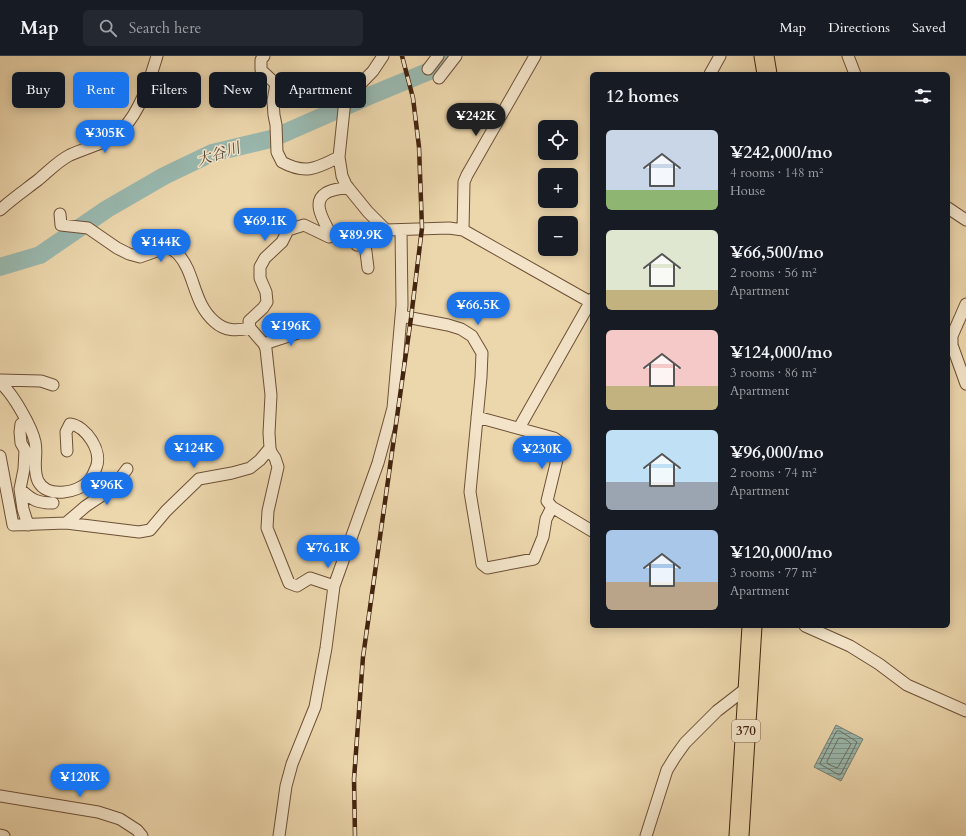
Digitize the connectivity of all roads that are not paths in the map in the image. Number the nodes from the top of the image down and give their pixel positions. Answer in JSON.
{"nodes":[{"id":1,"x":157,"y":56,"type":"edge"},
{"id":2,"x":264,"y":56,"type":"edge"},
{"id":3,"x":383,"y":56,"type":"edge"},
{"id":4,"x":438,"y":56,"type":"edge"},
{"id":5,"x":456,"y":56,"type":"edge"},
{"id":6,"x":535,"y":56,"type":"edge"},
{"id":7,"x":720,"y":56,"type":"edge"},
{"id":8,"x":764,"y":56,"type":"edge"},
{"id":9,"x":848,"y":56,"type":"edge"},
{"id":10,"x":428,"y":68,"type":"dead end"},
{"id":11,"x":711,"y":72,"type":"edge"},
{"id":12,"x":767,"y":72,"type":"edge"},
{"id":13,"x":853,"y":72,"type":"edge"},
{"id":14,"x":439,"y":78,"type":"dead end"},
{"id":15,"x":339,"y":156,"type":"junction"},
{"id":16,"x":348,"y":187,"type":"junction"},
{"id":17,"x":950,"y":209,"type":"edge"},
{"id":18,"x":0,"y":210,"type":"edge"},
{"id":19,"x":60,"y":214,"type":"dead end"},
{"id":20,"x":966,"y":220,"type":"edge"},
{"id":21,"x":386,"y":230,"type":"junction"},
{"id":22,"x":401,"y":230,"type":"junction"},
{"id":23,"x":463,"y":230,"type":"junction"},
{"id":24,"x":329,"y":238,"type":"junction"},
{"id":25,"x":365,"y":244,"type":"junction"},
{"id":26,"x":368,"y":268,"type":"dead end"},
{"id":27,"x":590,"y":300,"type":"edge"},
{"id":28,"x":590,"y":303,"type":"edge"},
{"id":29,"x":966,"y":304,"type":"edge"},
{"id":30,"x":401,"y":316,"type":"junction"},
{"id":31,"x":250,"y":328,"type":"junction"},
{"id":32,"x":308,"y":328,"type":"dead end"},
{"id":33,"x":264,"y":344,"type":"junction"},
{"id":34,"x":0,"y":381,"type":"edge"},
{"id":35,"x":966,"y":384,"type":"edge"},
{"id":36,"x":53,"y":385,"type":"dead end"},
{"id":37,"x":477,"y":417,"type":"junction"},
{"id":38,"x":26,"y":420,"type":"junction"},
{"id":39,"x":519,"y":428,"type":"junction"},
{"id":40,"x":270,"y":448,"type":"junction"},
{"id":41,"x":67,"y":451,"type":"dead end"},
{"id":42,"x":0,"y":456,"type":"edge"},
{"id":43,"x":127,"y":469,"type":"dead end"},
{"id":44,"x":20,"y":489,"type":"junction"},
{"id":45,"x":53,"y":503,"type":"dead end"},
{"id":46,"x":552,"y":507,"type":"junction"},
{"id":47,"x":66,"y":523,"type":"junction"},
{"id":48,"x":28,"y":525,"type":"junction"},
{"id":49,"x":590,"y":530,"type":"edge"},
{"id":50,"x":334,"y":586,"type":"junction"},
{"id":51,"x":752,"y":628,"type":"edge"},
{"id":52,"x":810,"y":628,"type":"edge"},
{"id":53,"x":748,"y":687,"type":"junction"},
{"id":54,"x":966,"y":711,"type":"edge"},
{"id":55,"x":0,"y":796,"type":"edge"},
{"id":56,"x":0,"y":835,"type":"edge"},
{"id":57,"x":4,"y":836,"type":"edge"},
{"id":58,"x":142,"y":836,"type":"edge"},
{"id":59,"x":279,"y":836,"type":"edge"},
{"id":60,"x":646,"y":836,"type":"edge"},
{"id":61,"x":739,"y":836,"type":"edge"}],
"edges":[{"from":1,"to":18,"type":"street"},
{"from":2,"to":15,"type":"street"},
{"from":3,"to":15,"type":"street"},
{"from":4,"to":10,"type":"street"},
{"from":5,"to":14,"type":"street"},
{"from":6,"to":23,"type":"street"},
{"from":7,"to":11,"type":"street"},
{"from":8,"to":12,"type":"highway"},
{"from":9,"to":13,"type":"street"},
{"from":15,"to":16,"type":"street"},
{"from":16,"to":21,"type":"street"},
{"from":16,"to":24,"type":"street"},
{"from":17,"to":20,"type":"street"},
{"from":19,"to":31,"type":"street"},
{"from":21,"to":22,"type":"street"},
{"from":21,"to":25,"type":"street"},
{"from":22,"to":23,"type":"street"},
{"from":22,"to":30,"type":"street"},
{"from":23,"to":27,"type":"street"},
{"from":24,"to":25,"type":"street"},
{"from":24,"to":31,"type":"street"},
{"from":25,"to":26,"type":"street"},
{"from":28,"to":39,"type":"street"},
{"from":29,"to":35,"type":"street"},
{"from":30,"to":37,"type":"street"},
{"from":30,"to":50,"type":"street"},
{"from":31,"to":33,"type":"street"},
{"from":32,"to":33,"type":"street"},
{"from":33,"to":40,"type":"street"},
{"from":34,"to":36,"type":"street"},
{"from":34,"to":38,"type":"street"},
{"from":37,"to":39,"type":"street"},
{"from":37,"to":46,"type":"street"},
{"from":38,"to":41,"type":"street"},
{"from":38,"to":44,"type":"street"},
{"from":39,"to":46,"type":"street"},
{"from":40,"to":47,"type":"street"},
{"from":40,"to":50,"type":"street"},
{"from":42,"to":48,"type":"street"},
{"from":43,"to":47,"type":"street"},
{"from":44,"to":45,"type":"street"},
{"from":44,"to":48,"type":"street"},
{"from":46,"to":49,"type":"street"},
{"from":47,"to":48,"type":"street"},
{"from":50,"to":59,"type":"street"},
{"from":51,"to":53,"type":"highway","number":"370"},
{"from":52,"to":54,"type":"street"},
{"from":53,"to":60,"type":"street"},
{"from":53,"to":61,"type":"highway","number":"370"},
{"from":55,"to":58,"type":"street"},
{"from":56,"to":57,"type":"street"}]}
